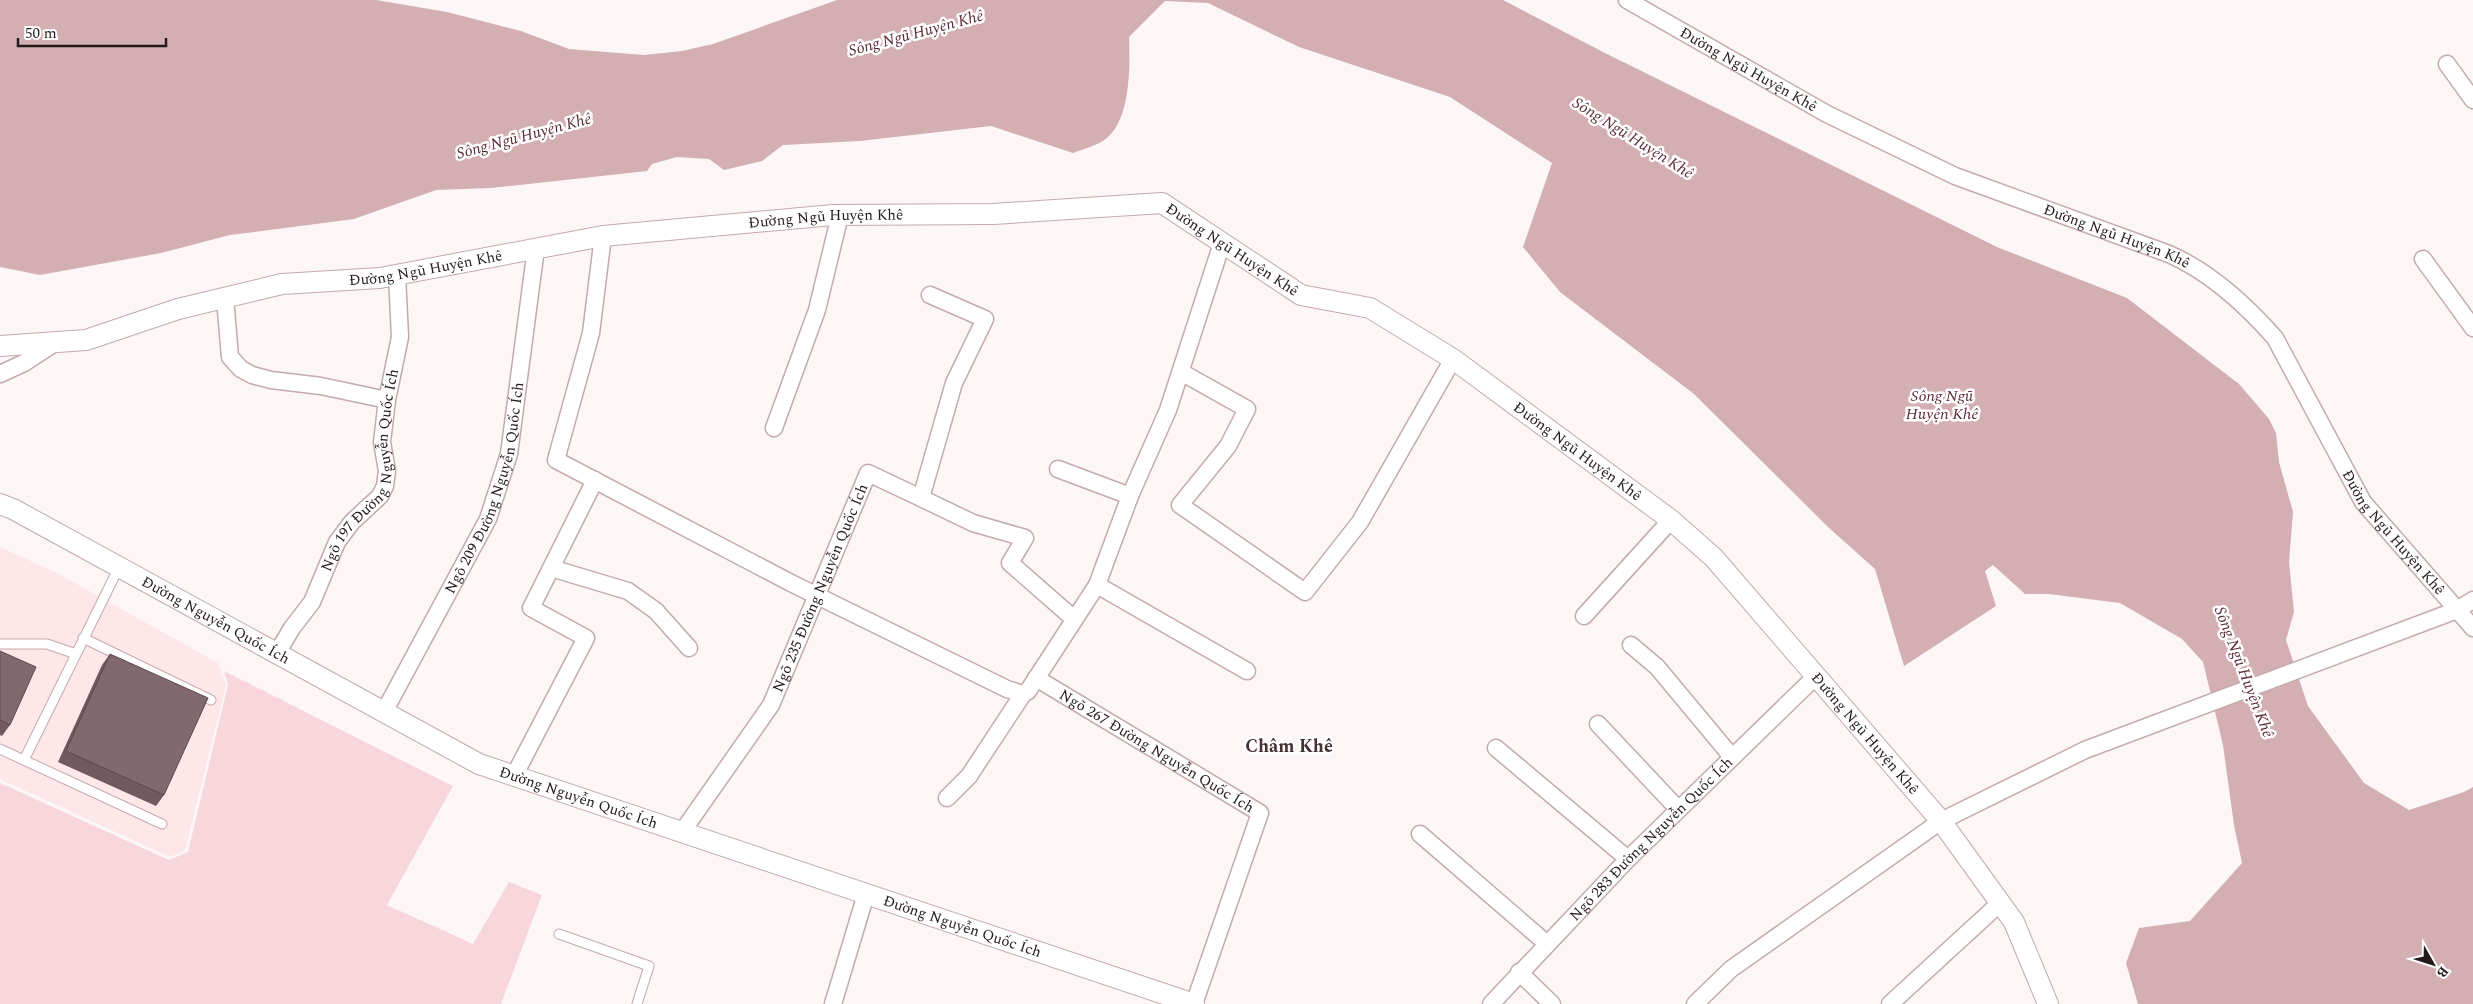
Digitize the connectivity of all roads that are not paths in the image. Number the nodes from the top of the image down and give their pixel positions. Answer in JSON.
{"nodes":[{"id":1,"x":1627,"y":0,"type":"edge"},
{"id":2,"x":2447,"y":64,"type":"dead end"},
{"id":3,"x":2473,"y":100,"type":"edge"},
{"id":4,"x":840,"y":215,"type":"junction"},
{"id":5,"x":603,"y":236,"type":"junction"},
{"id":6,"x":1222,"y":243,"type":"junction"},
{"id":7,"x":536,"y":248,"type":"junction"},
{"id":8,"x":2423,"y":260,"type":"dead end"},
{"id":9,"x":397,"y":275,"type":"junction"},
{"id":10,"x":930,"y":295,"type":"dead end"},
{"id":11,"x":225,"y":298,"type":"junction"},
{"id":12,"x":2473,"y":328,"type":"edge"},
{"id":13,"x":56,"y":342,"type":"junction"},
{"id":14,"x":0,"y":346,"type":"edge"},
{"id":15,"x":1453,"y":359,"type":"junction"},
{"id":16,"x":1181,"y":372,"type":"junction"},
{"id":17,"x":0,"y":374,"type":"edge"},
{"id":18,"x":387,"y":400,"type":"junction"},
{"id":19,"x":774,"y":428,"type":"dead end"},
{"id":20,"x":1058,"y":468,"type":"dead end"},
{"id":21,"x":596,"y":480,"type":"junction"},
{"id":22,"x":1130,"y":496,"type":"junction"},
{"id":23,"x":921,"y":498,"type":"junction"},
{"id":24,"x":0,"y":504,"type":"edge"},
{"id":25,"x":1671,"y":520,"type":"junction"},
{"id":26,"x":119,"y":567,"type":"junction"},
{"id":27,"x":551,"y":568,"type":"junction"},
{"id":28,"x":1096,"y":585,"type":"junction"},
{"id":29,"x":818,"y":595,"type":"junction"},
{"id":30,"x":2473,"y":600,"type":"edge"},
{"id":31,"x":2457,"y":610,"type":"junction"},
{"id":32,"x":1584,"y":616,"type":"dead end"},
{"id":33,"x":1074,"y":618,"type":"junction"},
{"id":34,"x":2473,"y":628,"type":"edge"},
{"id":35,"x":83,"y":638,"type":"junction"},
{"id":36,"x":0,"y":644,"type":"edge"},
{"id":37,"x":1630,"y":646,"type":"dead end"},
{"id":38,"x":689,"y":648,"type":"dead end"},
{"id":39,"x":277,"y":653,"type":"junction"},
{"id":40,"x":76,"y":654,"type":"junction"},
{"id":41,"x":1247,"y":671,"type":"dead end"},
{"id":42,"x":1815,"y":677,"type":"junction"},
{"id":43,"x":1036,"y":678,"type":"junction"},
{"id":44,"x":1023,"y":694,"type":"junction"},
{"id":45,"x":211,"y":700,"type":"dead end"},
{"id":46,"x":384,"y":712,"type":"junction"},
{"id":47,"x":1598,"y":724,"type":"dead end"},
{"id":48,"x":1496,"y":748,"type":"dead end"},
{"id":49,"x":0,"y":749,"type":"edge"},
{"id":50,"x":1732,"y":756,"type":"junction"},
{"id":51,"x":24,"y":760,"type":"junction"},
{"id":52,"x":514,"y":776,"type":"junction"},
{"id":53,"x":947,"y":798,"type":"dead end"},
{"id":54,"x":1678,"y":809,"type":"junction"},
{"id":55,"x":1941,"y":821,"type":"junction"},
{"id":56,"x":162,"y":824,"type":"dead end"},
{"id":57,"x":682,"y":832,"type":"junction"},
{"id":58,"x":1420,"y":834,"type":"dead end"},
{"id":59,"x":1628,"y":859,"type":"junction"},
{"id":60,"x":866,"y":894,"type":"junction"},
{"id":61,"x":2000,"y":903,"type":"junction"},
{"id":62,"x":559,"y":934,"type":"dead end"},
{"id":63,"x":1546,"y":944,"type":"junction"},
{"id":64,"x":1519,"y":972,"type":"junction"},
{"id":65,"x":637,"y":1004,"type":"edge"},
{"id":66,"x":833,"y":1004,"type":"edge"},
{"id":67,"x":1194,"y":1004,"type":"edge"},
{"id":68,"x":1491,"y":1004,"type":"edge"},
{"id":69,"x":1552,"y":1004,"type":"edge"},
{"id":70,"x":1695,"y":1004,"type":"edge"},
{"id":71,"x":1890,"y":1004,"type":"edge"},
{"id":72,"x":2048,"y":1004,"type":"edge"}],
"edges":[{"from":1,"to":31,"type":"street","name":"Đường Ngũ Huyện Khê"},
{"from":2,"to":3,"type":"street"},
{"from":4,"to":5,"type":"street","name":"Đường Ngũ Huyện Khê"},
{"from":4,"to":6,"type":"street","name":"Đường Ngũ Huyện Khê"},
{"from":4,"to":19,"type":"street"},
{"from":5,"to":7,"type":"street","name":"Đường Ngũ Huyện Khê"},
{"from":5,"to":21,"type":"street"},
{"from":6,"to":15,"type":"street","name":"Đường Ngũ Huyện Khê"},
{"from":6,"to":16,"type":"street"},
{"from":7,"to":9,"type":"street","name":"Đường Ngũ Huyện Khê"},
{"from":7,"to":46,"type":"street","name":"Ngõ 209 Đường Nguyễn Quốc Ích"},
{"from":8,"to":12,"type":"street"},
{"from":9,"to":11,"type":"street","name":"Đường Ngũ Huyện Khê"},
{"from":9,"to":18,"type":"street","name":"Ngõ 197 Đường Nguyễn Quốc Ích"},
{"from":10,"to":23,"type":"street"},
{"from":11,"to":13,"type":"street","name":"Đường Ngũ Huyện Khê"},
{"from":11,"to":18,"type":"street"},
{"from":13,"to":14,"type":"street","name":"Đường Ngũ Huyện Khê"},
{"from":13,"to":17,"type":"street"},
{"from":15,"to":16,"type":"street"},
{"from":15,"to":25,"type":"street","name":"Đường Ngũ Huyện Khê"},
{"from":16,"to":22,"type":"street"},
{"from":18,"to":39,"type":"street","name":"Ngõ 197 Đường Nguyễn Quốc Ích"},
{"from":20,"to":22,"type":"street"},
{"from":21,"to":27,"type":"street"},
{"from":21,"to":29,"type":"street"},
{"from":22,"to":28,"type":"street"},
{"from":23,"to":29,"type":"street","name":"Ngõ 235 Đường Nguyễn Quốc Ích"},
{"from":23,"to":33,"type":"street"},
{"from":24,"to":26,"type":"street","name":"Đường Nguyễn Quốc Ích"},
{"from":25,"to":32,"type":"street"},
{"from":25,"to":42,"type":"street","name":"Đường Ngũ Huyện Khê"},
{"from":26,"to":35,"type":"lane"},
{"from":26,"to":39,"type":"street","name":"Đường Nguyễn Quốc Ích"},
{"from":27,"to":38,"type":"street"},
{"from":27,"to":52,"type":"street"},
{"from":28,"to":33,"type":"street"},
{"from":28,"to":41,"type":"street"},
{"from":29,"to":44,"type":"street"},
{"from":29,"to":57,"type":"street","name":"Ngõ 235 Đường Nguyễn Quốc Ích"},
{"from":30,"to":31,"type":"street"},
{"from":31,"to":34,"type":"street","name":"Đường Ngũ Huyện Khê"},
{"from":31,"to":55,"type":"street"},
{"from":33,"to":43,"type":"street"},
{"from":35,"to":40,"type":"lane"},
{"from":35,"to":45,"type":"lane"},
{"from":36,"to":40,"type":"lane"},
{"from":37,"to":50,"type":"street"},
{"from":39,"to":46,"type":"street","name":"Đường Nguyễn Quốc Ích"},
{"from":40,"to":51,"type":"lane"},
{"from":42,"to":50,"type":"street","name":"Ngõ 283 Đường Nguyễn Quốc Ích"},
{"from":42,"to":55,"type":"street","name":"Đường Ngũ Huyện Khê"},
{"from":43,"to":44,"type":"street"},
{"from":43,"to":67,"type":"street","name":"Ngõ 267 Đường Nguyễn Quốc Ích"},
{"from":44,"to":53,"type":"street"},
{"from":46,"to":52,"type":"street","name":"Đường Nguyễn Quốc Ích"},
{"from":47,"to":54,"type":"street"},
{"from":48,"to":59,"type":"street"},
{"from":49,"to":51,"type":"lane"},
{"from":50,"to":54,"type":"street","name":"Ngõ 283 Đường Nguyễn Quốc Ích"},
{"from":51,"to":56,"type":"lane"},
{"from":52,"to":57,"type":"street","name":"Đường Nguyễn Quốc Ích"},
{"from":54,"to":59,"type":"street","name":"Ngõ 283 Đường Nguyễn Quốc Ích"},
{"from":55,"to":61,"type":"street","name":"Đường Ngũ Huyện Khê"},
{"from":55,"to":70,"type":"street"},
{"from":57,"to":60,"type":"street","name":"Đường Nguyễn Quốc Ích"},
{"from":58,"to":63,"type":"street"},
{"from":59,"to":63,"type":"street","name":"Ngõ 283 Đường Nguyễn Quốc Ích"},
{"from":60,"to":66,"type":"street"},
{"from":60,"to":67,"type":"street","name":"Đường Nguyễn Quốc Ích"},
{"from":61,"to":71,"type":"street"},
{"from":61,"to":72,"type":"street","name":"Đường Ngũ Huyện Khê"},
{"from":62,"to":65,"type":"lane"},
{"from":63,"to":64,"type":"street","name":"Ngõ 283 Đường Nguyễn Quốc Ích"},
{"from":64,"to":68,"type":"street","name":"Ngõ 283 Đường Nguyễn Quốc Ích"},
{"from":64,"to":69,"type":"street"}]}
